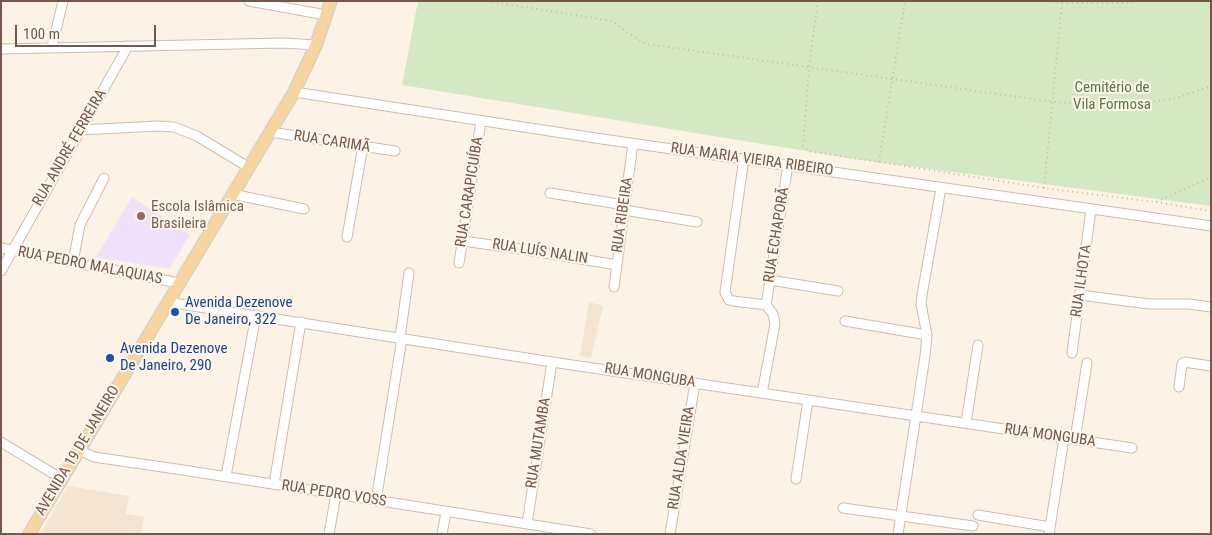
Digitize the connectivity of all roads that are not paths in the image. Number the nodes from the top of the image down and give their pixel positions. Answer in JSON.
{"nodes":[{"id":1,"x":63,"y":1,"type":"edge"},
{"id":2,"x":249,"y":1,"type":"edge"},
{"id":3,"x":330,"y":1,"type":"edge"},
{"id":4,"x":326,"y":16,"type":"junction"},
{"id":5,"x":316,"y":45,"type":"junction"},
{"id":6,"x":128,"y":46,"type":"junction"},
{"id":7,"x":52,"y":48,"type":"junction"},
{"id":8,"x":1,"y":49,"type":"edge"},
{"id":9,"x":294,"y":92,"type":"junction"},
{"id":10,"x":481,"y":120,"type":"junction"},
{"id":11,"x":80,"y":130,"type":"junction"},
{"id":12,"x":270,"y":132,"type":"junction"},
{"id":13,"x":632,"y":143,"type":"junction"},
{"id":14,"x":363,"y":146,"type":"junction"},
{"id":15,"x":395,"y":151,"type":"dead end"},
{"id":16,"x":744,"y":158,"type":"junction"},
{"id":17,"x":788,"y":165,"type":"junction"},
{"id":18,"x":248,"y":167,"type":"junction"},
{"id":19,"x":104,"y":178,"type":"dead end"},
{"id":20,"x":941,"y":188,"type":"junction"},
{"id":21,"x":550,"y":193,"type":"dead end"},
{"id":22,"x":232,"y":194,"type":"junction"},
{"id":23,"x":625,"y":208,"type":"junction"},
{"id":24,"x":304,"y":209,"type":"dead end"},
{"id":25,"x":1091,"y":209,"type":"junction"},
{"id":26,"x":697,"y":222,"type":"dead end"},
{"id":27,"x":1211,"y":226,"type":"edge"},
{"id":28,"x":347,"y":237,"type":"dead end"},
{"id":29,"x":462,"y":241,"type":"junction"},
{"id":30,"x":1,"y":248,"type":"edge"},
{"id":31,"x":12,"y":250,"type":"junction"},
{"id":32,"x":73,"y":262,"type":"junction"},
{"id":33,"x":459,"y":263,"type":"dead end"},
{"id":34,"x":617,"y":265,"type":"junction"},
{"id":35,"x":1,"y":271,"type":"edge"},
{"id":36,"x":409,"y":273,"type":"dead end"},
{"id":37,"x":770,"y":280,"type":"junction"},
{"id":38,"x":179,"y":283,"type":"junction"},
{"id":39,"x":614,"y":287,"type":"dead end"},
{"id":40,"x":838,"y":291,"type":"dead end"},
{"id":41,"x":1080,"y":295,"type":"junction"},
{"id":42,"x":167,"y":302,"type":"junction"},
{"id":43,"x":766,"y":305,"type":"junction"},
{"id":44,"x":1211,"y":307,"type":"edge"},
{"id":45,"x":256,"y":315,"type":"junction"},
{"id":46,"x":845,"y":321,"type":"dead end"},
{"id":47,"x":301,"y":322,"type":"junction"},
{"id":48,"x":927,"y":335,"type":"junction"},
{"id":49,"x":401,"y":338,"type":"junction"},
{"id":50,"x":978,"y":345,"type":"dead end"},
{"id":51,"x":1072,"y":353,"type":"dead end"},
{"id":52,"x":552,"y":362,"type":"junction"},
{"id":53,"x":1087,"y":362,"type":"dead end"},
{"id":54,"x":1211,"y":366,"type":"edge"},
{"id":55,"x":695,"y":383,"type":"junction"},
{"id":56,"x":1179,"y":387,"type":"dead end"},
{"id":57,"x":762,"y":393,"type":"junction"},
{"id":58,"x":808,"y":400,"type":"junction"},
{"id":59,"x":916,"y":416,"type":"junction"},
{"id":60,"x":966,"y":423,"type":"junction"},
{"id":61,"x":1064,"y":438,"type":"junction"},
{"id":62,"x":1074,"y":440,"type":"junction"},
{"id":63,"x":1,"y":442,"type":"edge"},
{"id":64,"x":1132,"y":448,"type":"dead end"},
{"id":65,"x":79,"y":450,"type":"junction"},
{"id":66,"x":226,"y":476,"type":"junction"},
{"id":67,"x":62,"y":479,"type":"junction"},
{"id":68,"x":796,"y":479,"type":"dead end"},
{"id":69,"x":274,"y":484,"type":"junction"},
{"id":70,"x":336,"y":494,"type":"junction"},
{"id":71,"x":376,"y":501,"type":"junction"},
{"id":72,"x":843,"y":508,"type":"dead end"},
{"id":73,"x":446,"y":512,"type":"junction"},
{"id":74,"x":978,"y":515,"type":"dead end"},
{"id":75,"x":901,"y":516,"type":"junction"},
{"id":76,"x":527,"y":524,"type":"junction"},
{"id":77,"x":973,"y":526,"type":"dead end"},
{"id":78,"x":1050,"y":530,"type":"edge"},
{"id":79,"x":29,"y":534,"type":"edge"},
{"id":80,"x":329,"y":534,"type":"edge"},
{"id":81,"x":442,"y":534,"type":"edge"},
{"id":82,"x":591,"y":534,"type":"edge"},
{"id":83,"x":670,"y":534,"type":"edge"},
{"id":84,"x":898,"y":534,"type":"edge"}],
"edges":[{"from":1,"to":7,"type":"street"},
{"from":2,"to":4,"type":"street"},
{"from":3,"to":4,"type":"main road","name":"AVENIDA 19 DE JANEIRO"},
{"from":4,"to":5,"type":"main road","name":"AVENIDA 19 DE JANEIRO"},
{"from":5,"to":6,"type":"street"},
{"from":5,"to":9,"type":"main road","name":"AVENIDA 19 DE JANEIRO"},
{"from":6,"to":7,"type":"street"},
{"from":6,"to":11,"type":"street","name":"RUA ANDRÉ FERREIRA"},
{"from":7,"to":8,"type":"street"},
{"from":9,"to":10,"type":"street","name":"RUA MARIA VIEIRA RIBEIRO"},
{"from":9,"to":12,"type":"main road","name":"AVENIDA 19 DE JANEIRO"},
{"from":10,"to":13,"type":"street","name":"RUA MARIA VIEIRA RIBEIRO"},
{"from":10,"to":29,"type":"street","name":"RUA CARAPICUÍBA"},
{"from":11,"to":18,"type":"street"},
{"from":11,"to":31,"type":"street","name":"RUA ANDRÉ FERREIRA"},
{"from":12,"to":14,"type":"street","name":"RUA CARIMÃ"},
{"from":12,"to":18,"type":"main road","name":"AVENIDA 19 DE JANEIRO"},
{"from":13,"to":16,"type":"street","name":"RUA MARIA VIEIRA RIBEIRO"},
{"from":13,"to":23,"type":"street","name":"RUA RIBEIRA"},
{"from":14,"to":15,"type":"street","name":"RUA CARIMÃ"},
{"from":14,"to":28,"type":"street"},
{"from":16,"to":17,"type":"street","name":"RUA MARIA VIEIRA RIBEIRO"},
{"from":16,"to":43,"type":"street"},
{"from":17,"to":20,"type":"street","name":"RUA MARIA VIEIRA RIBEIRO"},
{"from":17,"to":37,"type":"street","name":"RUA ECHAPORÃ"},
{"from":18,"to":22,"type":"main road","name":"AVENIDA 19 DE JANEIRO"},
{"from":19,"to":32,"type":"street"},
{"from":20,"to":25,"type":"street","name":"RUA MARIA VIEIRA RIBEIRO"},
{"from":20,"to":48,"type":"street"},
{"from":21,"to":23,"type":"street"},
{"from":22,"to":24,"type":"street"},
{"from":22,"to":38,"type":"main road","name":"AVENIDA 19 DE JANEIRO"},
{"from":23,"to":26,"type":"street"},
{"from":23,"to":34,"type":"street","name":"RUA RIBEIRA"},
{"from":25,"to":27,"type":"street","name":"RUA MARIA VIEIRA RIBEIRO"},
{"from":25,"to":41,"type":"street","name":"RUA ILHOTA"},
{"from":29,"to":33,"type":"street","name":"RUA CARAPICUÍBA"},
{"from":29,"to":34,"type":"street","name":"RUA LUÍS NALIN"},
{"from":30,"to":31,"type":"street","name":"RUA PEDRO MALAQUIAS"},
{"from":31,"to":32,"type":"street","name":"RUA PEDRO MALAQUIAS"},
{"from":31,"to":35,"type":"street","name":"RUA ANDRÉ FERREIRA"},
{"from":32,"to":38,"type":"street","name":"RUA PEDRO MALAQUIAS"},
{"from":34,"to":39,"type":"street","name":"RUA RIBEIRA"},
{"from":36,"to":49,"type":"street"},
{"from":37,"to":40,"type":"street"},
{"from":37,"to":43,"type":"street","name":"RUA ECHAPORÃ"},
{"from":38,"to":42,"type":"main road","name":"AVENIDA 19 DE JANEIRO"},
{"from":41,"to":44,"type":"street"},
{"from":41,"to":51,"type":"street","name":"RUA ILHOTA"},
{"from":42,"to":45,"type":"street","name":"RUA MONGUBA"},
{"from":42,"to":65,"type":"main road","name":"AVENIDA 19 DE JANEIRO"},
{"from":43,"to":57,"type":"street"},
{"from":45,"to":47,"type":"street","name":"RUA MONGUBA"},
{"from":45,"to":66,"type":"street"},
{"from":46,"to":48,"type":"street"},
{"from":47,"to":49,"type":"street","name":"RUA MONGUBA"},
{"from":47,"to":69,"type":"street"},
{"from":48,"to":59,"type":"street"},
{"from":49,"to":52,"type":"street","name":"RUA MONGUBA"},
{"from":49,"to":71,"type":"street"},
{"from":50,"to":60,"type":"street"},
{"from":52,"to":55,"type":"street","name":"RUA MONGUBA"},
{"from":52,"to":76,"type":"street","name":"RUA MUTAMBA"},
{"from":53,"to":62,"type":"street"},
{"from":54,"to":56,"type":"street"},
{"from":55,"to":57,"type":"street","name":"RUA MONGUBA"},
{"from":55,"to":83,"type":"street","name":"RUA ALDA VIEIRA"},
{"from":57,"to":58,"type":"street","name":"RUA MONGUBA"},
{"from":58,"to":59,"type":"street","name":"RUA MONGUBA"},
{"from":58,"to":68,"type":"street"},
{"from":59,"to":60,"type":"street","name":"RUA MONGUBA"},
{"from":59,"to":75,"type":"street"},
{"from":60,"to":61,"type":"street","name":"RUA MONGUBA"},
{"from":61,"to":62,"type":"street","name":"RUA MONGUBA"},
{"from":61,"to":78,"type":"street"},
{"from":62,"to":64,"type":"street","name":"RUA MONGUBA"},
{"from":63,"to":67,"type":"street"},
{"from":65,"to":66,"type":"street","name":"RUA PEDRO VOSS"},
{"from":65,"to":67,"type":"main road","name":"AVENIDA 19 DE JANEIRO"},
{"from":66,"to":69,"type":"street","name":"RUA PEDRO VOSS"},
{"from":67,"to":79,"type":"main road","name":"AVENIDA 19 DE JANEIRO"},
{"from":69,"to":70,"type":"street","name":"RUA PEDRO VOSS"},
{"from":70,"to":71,"type":"street","name":"RUA PEDRO VOSS"},
{"from":70,"to":80,"type":"street"},
{"from":71,"to":73,"type":"street","name":"RUA PEDRO VOSS"},
{"from":72,"to":75,"type":"street"},
{"from":73,"to":76,"type":"street","name":"RUA PEDRO VOSS"},
{"from":73,"to":81,"type":"street"},
{"from":74,"to":78,"type":"street"},
{"from":75,"to":77,"type":"street"},
{"from":75,"to":84,"type":"street"},
{"from":76,"to":82,"type":"street","name":"RUA PEDRO VOSS"}]}
